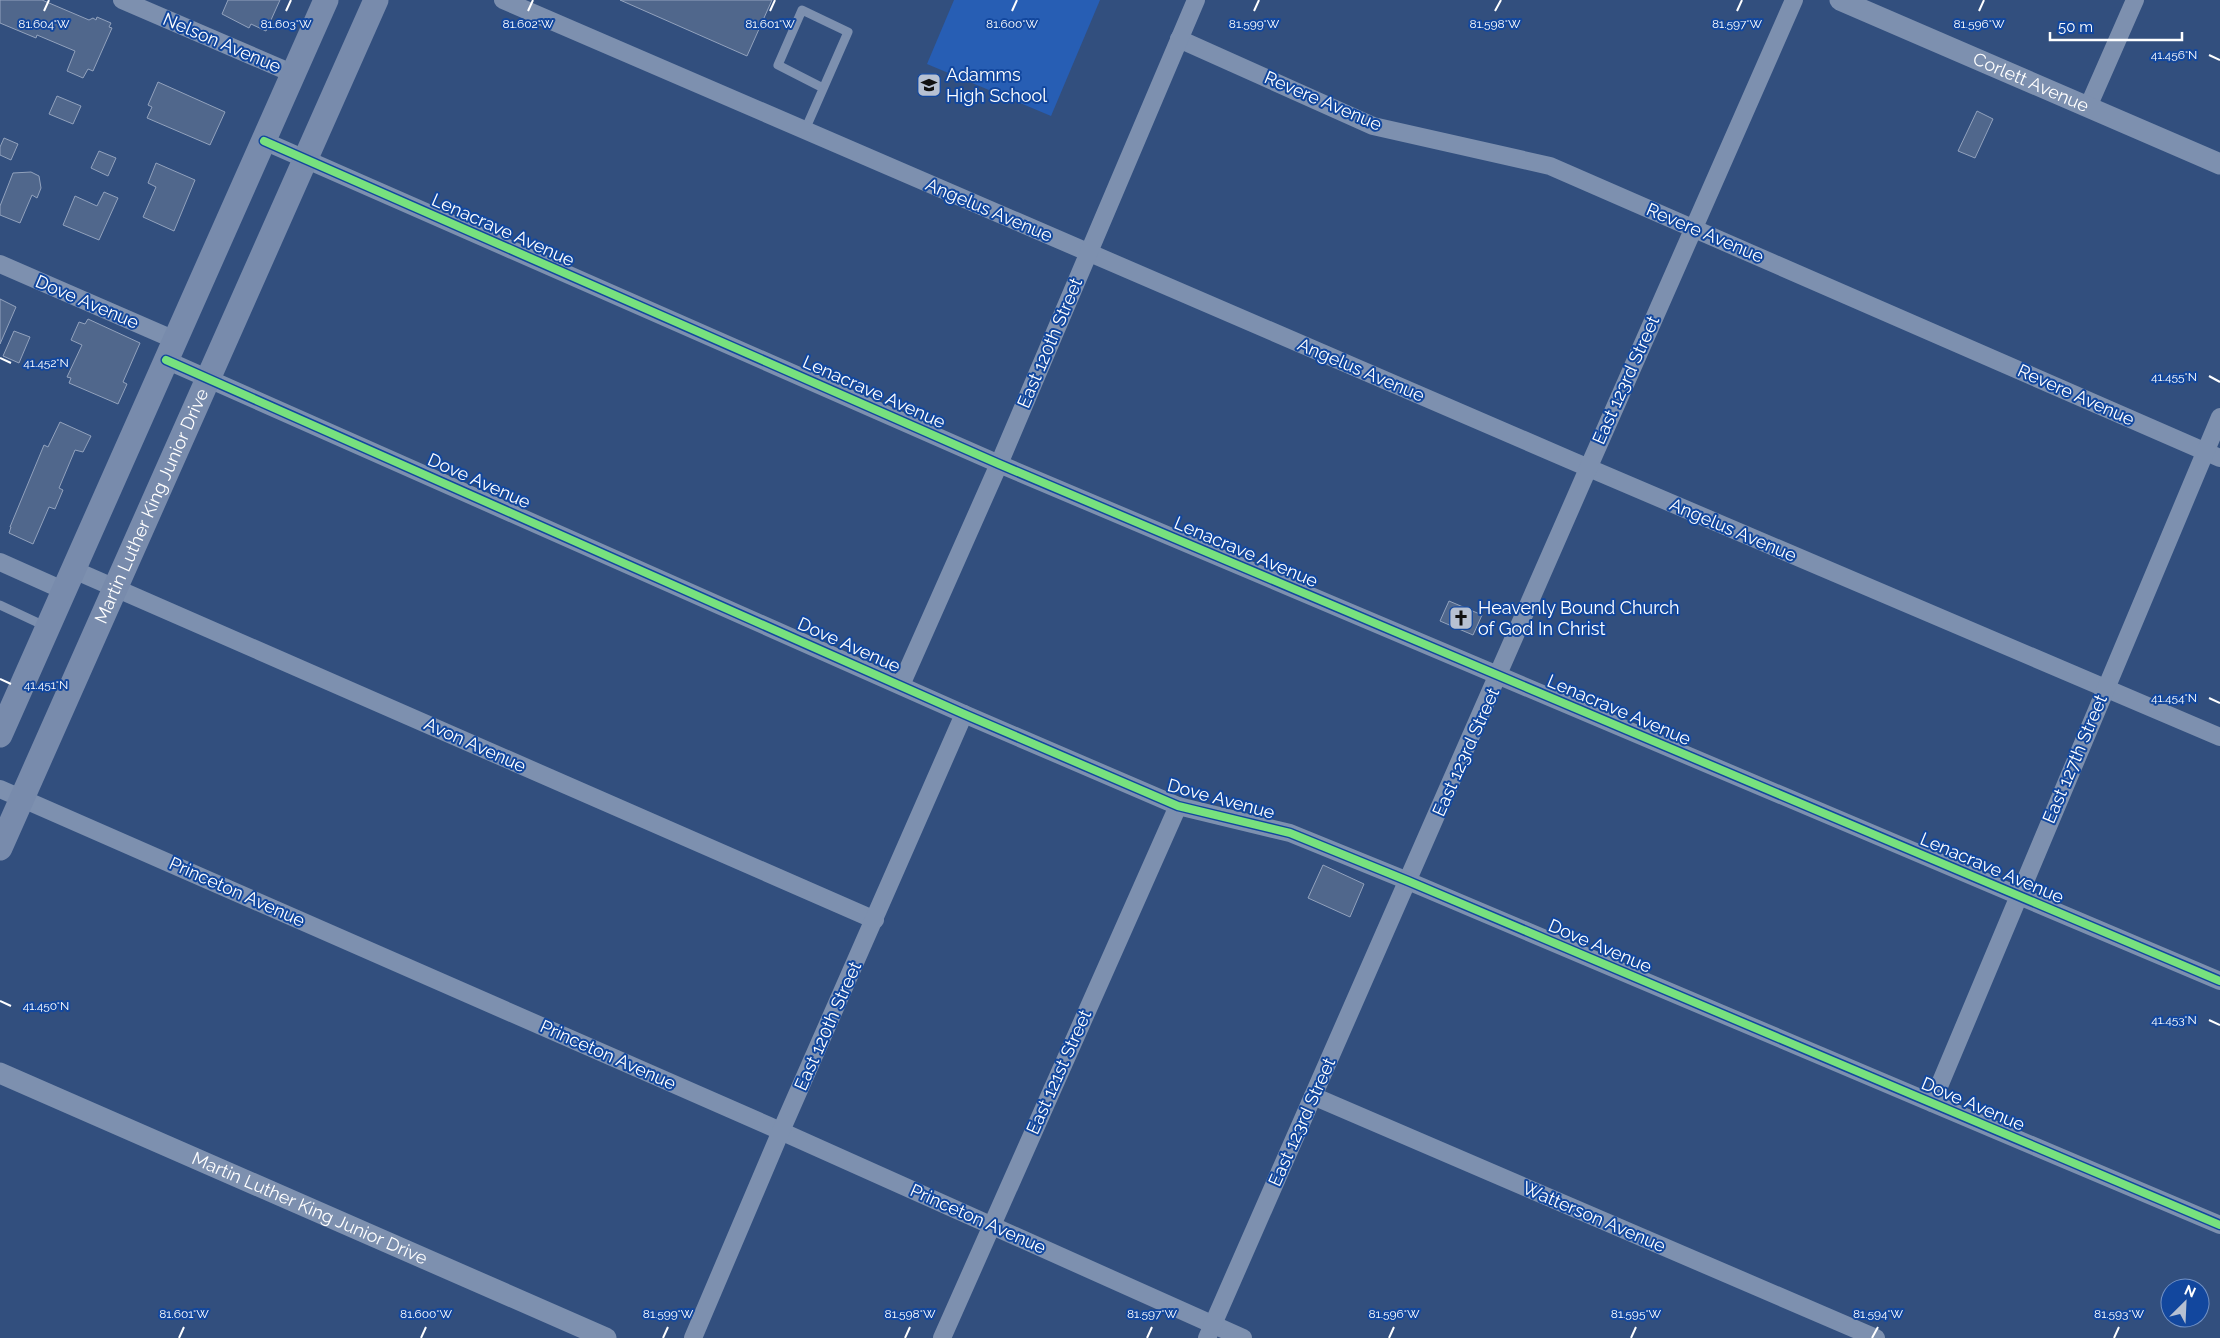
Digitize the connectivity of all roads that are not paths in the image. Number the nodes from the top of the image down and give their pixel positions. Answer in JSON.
{"nodes":[{"id":1,"x":122,"y":0,"type":"edge"},
{"id":2,"x":326,"y":0,"type":"edge"},
{"id":3,"x":376,"y":0,"type":"edge"},
{"id":4,"x":503,"y":0,"type":"edge"},
{"id":5,"x":1196,"y":0,"type":"edge"},
{"id":6,"x":1794,"y":0,"type":"edge"},
{"id":7,"x":1840,"y":0,"type":"edge"},
{"id":8,"x":2135,"y":0,"type":"edge"},
{"id":9,"x":1872,"y":6,"type":"edge"},
{"id":10,"x":1179,"y":39,"type":"junction"},
{"id":11,"x":294,"y":74,"type":"junction"},
{"id":12,"x":823,"y":88,"type":"junction"},
{"id":13,"x":2088,"y":107,"type":"junction"},
{"id":14,"x":805,"y":130,"type":"junction"},
{"id":15,"x":264,"y":141,"type":"junction"},
{"id":16,"x":305,"y":160,"type":"junction"},
{"id":17,"x":2220,"y":164,"type":"edge"},
{"id":18,"x":1692,"y":227,"type":"junction"},
{"id":19,"x":1088,"y":253,"type":"junction"},
{"id":20,"x":0,"y":264,"type":"edge"},
{"id":21,"x":171,"y":350,"type":"junction"},
{"id":22,"x":209,"y":378,"type":"junction"},
{"id":23,"x":2220,"y":417,"type":"edge"},
{"id":24,"x":2212,"y":455,"type":"edge"},
{"id":25,"x":999,"y":464,"type":"junction"},
{"id":26,"x":1588,"y":468,"type":"junction"},
{"id":27,"x":0,"y":562,"type":"edge"},
{"id":28,"x":70,"y":581,"type":"junction"},
{"id":29,"x":115,"y":588,"type":"junction"},
{"id":30,"x":0,"y":605,"type":"edge"},
{"id":31,"x":49,"y":627,"type":"junction"},
{"id":32,"x":1500,"y":676,"type":"junction"},
{"id":33,"x":901,"y":685,"type":"junction"},
{"id":34,"x":2105,"y":688,"type":"junction"},
{"id":35,"x":964,"y":714,"type":"junction"},
{"id":36,"x":1,"y":730,"type":"edge"},
{"id":37,"x":2220,"y":737,"type":"edge"},
{"id":38,"x":11,"y":794,"type":"edge"},
{"id":39,"x":1178,"y":806,"type":"junction"},
{"id":40,"x":0,"y":848,"type":"edge"},
{"id":41,"x":1408,"y":881,"type":"junction"},
{"id":42,"x":2019,"y":895,"type":"junction"},
{"id":43,"x":874,"y":920,"type":"junction"},
{"id":44,"x":2220,"y":981,"type":"edge"},
{"id":45,"x":4,"y":1072,"type":"edge"},
{"id":46,"x":1313,"y":1096,"type":"junction"},
{"id":47,"x":1932,"y":1103,"type":"junction"},
{"id":48,"x":781,"y":1131,"type":"junction"},
{"id":49,"x":992,"y":1224,"type":"junction"},
{"id":50,"x":2220,"y":1225,"type":"edge"},
{"id":51,"x":1210,"y":1332,"type":"edge"},
{"id":52,"x":606,"y":1338,"type":"edge"},
{"id":53,"x":693,"y":1338,"type":"edge"},
{"id":54,"x":942,"y":1338,"type":"edge"},
{"id":55,"x":1243,"y":1338,"type":"edge"},
{"id":56,"x":1876,"y":1338,"type":"edge"}],
"edges":[{"from":1,"to":11,"type":"street","name":"Nelson Avenue"},
{"from":2,"to":11,"type":"main road"},
{"from":3,"to":16,"type":"main road","name":"Martin Luther King Junior Drive"},
{"from":4,"to":14,"type":"street","name":"Angelus Avenue"},
{"from":5,"to":10,"type":"street","name":"East 120th Street"},
{"from":6,"to":18,"type":"street","name":"East 123rd Street"},
{"from":7,"to":9,"type":"street","name":"Corlett Avenue"},
{"from":8,"to":13,"type":"street"},
{"from":9,"to":13,"type":"street","name":"Corlett Avenue"},
{"from":10,"to":18,"type":"street","name":"Revere Avenue"},
{"from":10,"to":19,"type":"street","name":"East 120th Street"},
{"from":11,"to":15,"type":"main road"},
{"from":12,"to":12,"type":"lane"},
{"from":12,"to":14,"type":"lane"},
{"from":13,"to":17,"type":"street","name":"Corlett Avenue"},
{"from":14,"to":19,"type":"street","name":"Angelus Avenue"},
{"from":15,"to":16,"type":"street","name":"Lenacrave Avenue"},
{"from":15,"to":21,"type":"main road"},
{"from":16,"to":22,"type":"main road","name":"Martin Luther King Junior Drive"},
{"from":16,"to":25,"type":"street","name":"Lenacrave Avenue"},
{"from":18,"to":24,"type":"street","name":"Revere Avenue"},
{"from":18,"to":26,"type":"street","name":"East 123rd Street"},
{"from":19,"to":25,"type":"street","name":"East 120th Street"},
{"from":19,"to":26,"type":"street","name":"Angelus Avenue"},
{"from":20,"to":21,"type":"street","name":"Dove Avenue"},
{"from":21,"to":22,"type":"street","name":"Dove Avenue"},
{"from":21,"to":28,"type":"main road"},
{"from":22,"to":29,"type":"main road","name":"Martin Luther King Junior Drive"},
{"from":22,"to":33,"type":"street","name":"Dove Avenue"},
{"from":23,"to":24,"type":"street","name":"East 127th Street"},
{"from":24,"to":34,"type":"street","name":"East 127th Street"},
{"from":25,"to":32,"type":"street","name":"Lenacrave Avenue"},
{"from":25,"to":33,"type":"street","name":"East 120th Street"},
{"from":26,"to":32,"type":"street","name":"East 123rd Street"},
{"from":26,"to":34,"type":"street","name":"Angelus Avenue"},
{"from":27,"to":28,"type":"street","name":"Avon Avenue"},
{"from":28,"to":29,"type":"street","name":"Avon Avenue"},
{"from":28,"to":31,"type":"main road"},
{"from":29,"to":38,"type":"main road","name":"Martin Luther King Junior Drive"},
{"from":29,"to":43,"type":"street","name":"Avon Avenue"},
{"from":30,"to":31,"type":"lane"},
{"from":31,"to":36,"type":"main road"},
{"from":32,"to":41,"type":"street","name":"East 123rd Street"},
{"from":32,"to":42,"type":"street","name":"Lenacrave Avenue"},
{"from":33,"to":35,"type":"street","name":"Dove Avenue"},
{"from":34,"to":37,"type":"street","name":"Angelus Avenue"},
{"from":34,"to":42,"type":"street","name":"East 127th Street"},
{"from":35,"to":39,"type":"street","name":"Dove Avenue"},
{"from":35,"to":43,"type":"street","name":"East 120th Street"},
{"from":38,"to":40,"type":"main road","name":"Martin Luther King Junior Drive"},
{"from":38,"to":48,"type":"street","name":"Princeton Avenue"},
{"from":39,"to":41,"type":"street","name":"Dove Avenue"},
{"from":39,"to":49,"type":"street","name":"East 121st Street"},
{"from":41,"to":46,"type":"street","name":"East 123rd Street"},
{"from":41,"to":47,"type":"street","name":"Dove Avenue"},
{"from":42,"to":44,"type":"street","name":"Lenacrave Avenue"},
{"from":42,"to":47,"type":"street","name":"East 127th Street"},
{"from":43,"to":48,"type":"street","name":"East 120th Street"},
{"from":45,"to":52,"type":"street","name":"Martin Luther King Junior Drive"},
{"from":46,"to":51,"type":"street","name":"East 123rd Street"},
{"from":46,"to":56,"type":"street","name":"Watterson Avenue"},
{"from":47,"to":50,"type":"street","name":"Dove Avenue"},
{"from":48,"to":49,"type":"street","name":"Princeton Avenue"},
{"from":48,"to":53,"type":"street","name":"East 120th Street"},
{"from":49,"to":51,"type":"street","name":"Princeton Avenue"},
{"from":49,"to":54,"type":"street","name":"East 121st Street"},
{"from":51,"to":55,"type":"street","name":"Princeton Avenue"}]}
